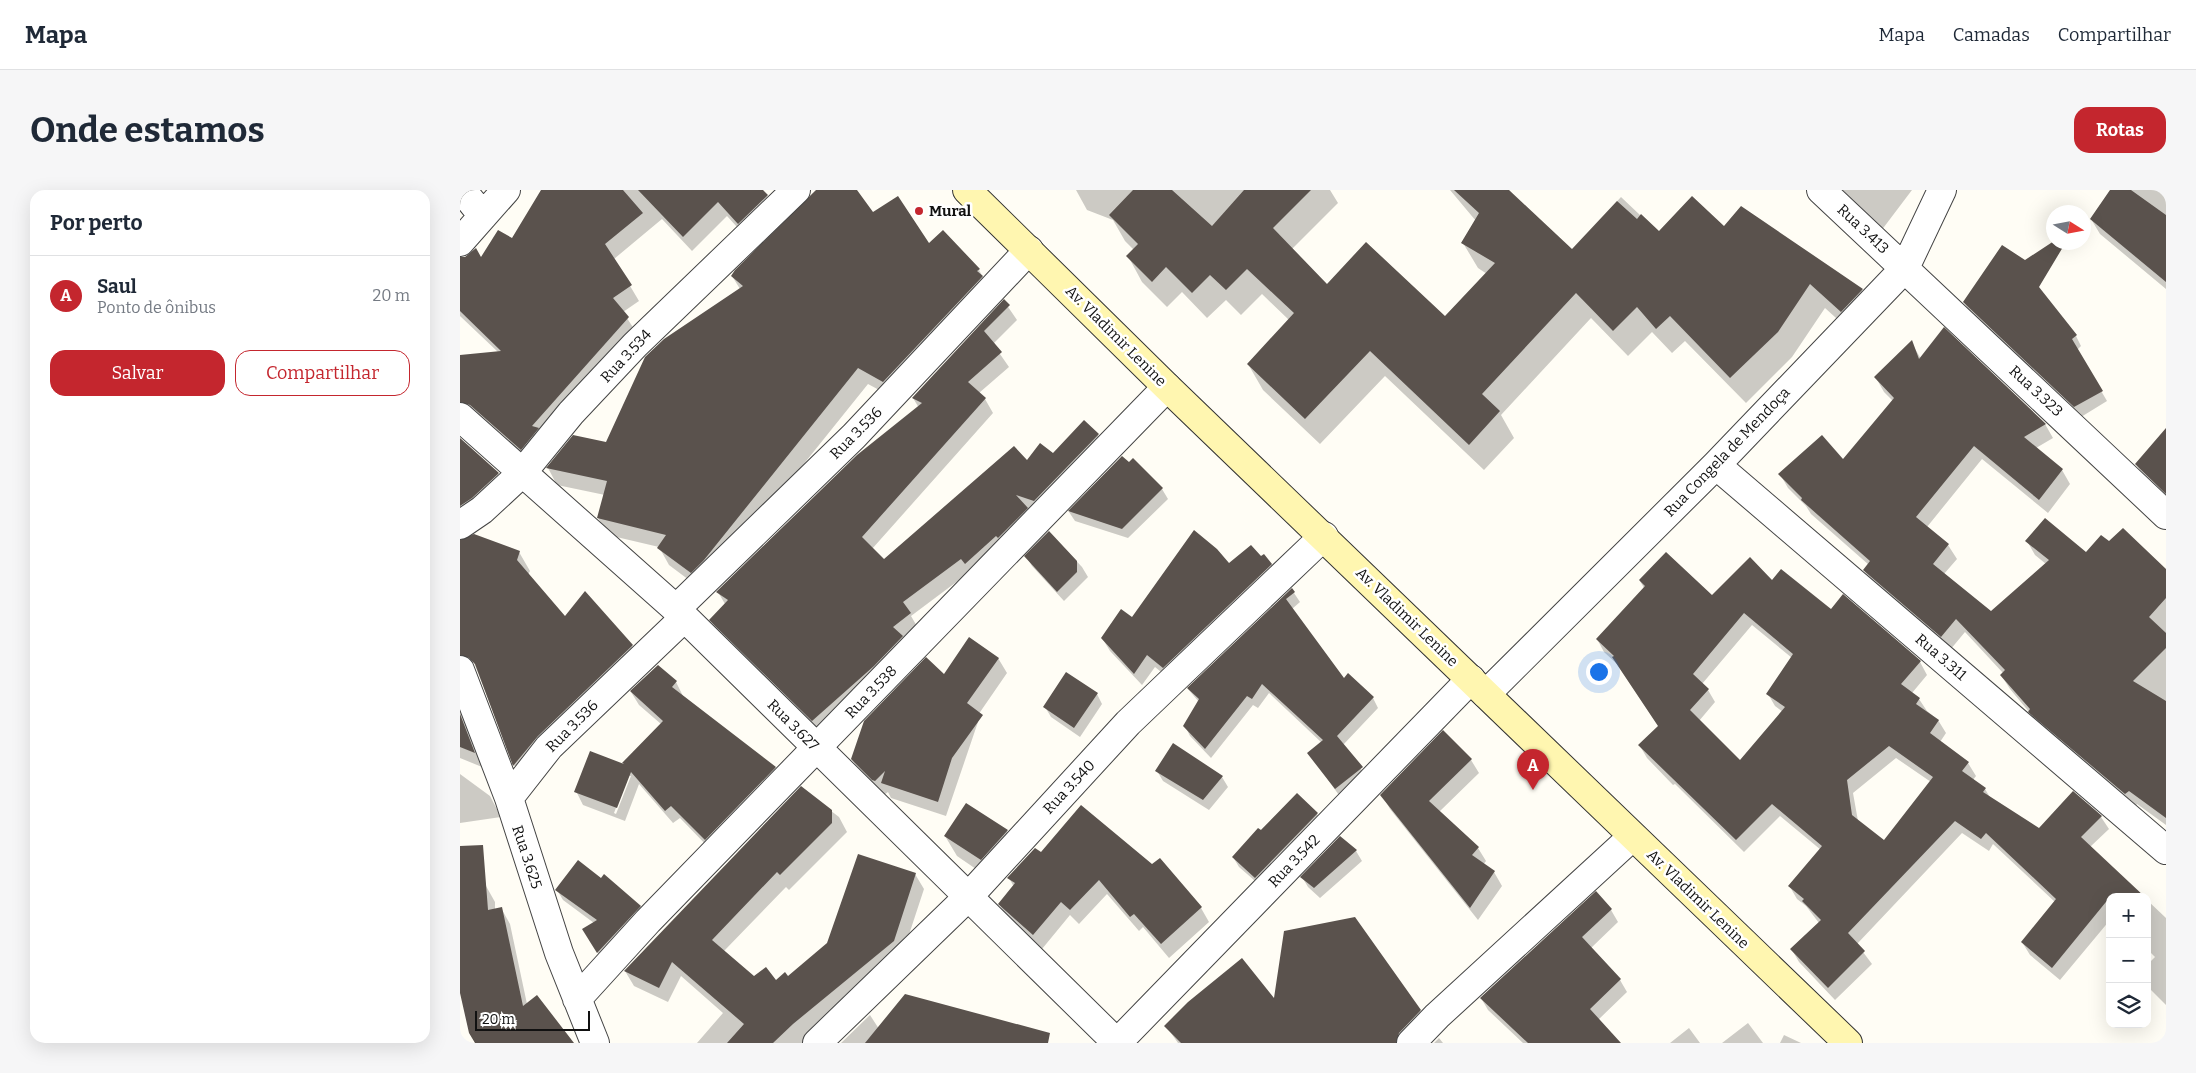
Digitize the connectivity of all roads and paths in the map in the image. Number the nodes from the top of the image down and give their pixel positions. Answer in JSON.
{"nodes":[{"id":1,"x":462,"y":190,"type":"edge"},
{"id":2,"x":506,"y":190,"type":"edge"},
{"id":3,"x":796,"y":190,"type":"edge"},
{"id":4,"x":967,"y":190,"type":"edge"},
{"id":5,"x":1821,"y":190,"type":"edge"},
{"id":6,"x":1942,"y":190,"type":"edge"},
{"id":7,"x":483,"y":216,"type":"junction"},
{"id":8,"x":460,"y":242,"type":"edge"},
{"id":9,"x":1029,"y":250,"type":"junction"},
{"id":10,"x":1905,"y":268,"type":"junction"},
{"id":11,"x":1167,"y":387,"type":"junction"},
{"id":12,"x":460,"y":417,"type":"edge"},
{"id":13,"x":1716,"y":465,"type":"junction"},
{"id":14,"x":522,"y":473,"type":"junction"},
{"id":15,"x":2166,"y":514,"type":"edge"},
{"id":16,"x":460,"y":525,"type":"edge"},
{"id":17,"x":1324,"y":536,"type":"junction"},
{"id":18,"x":680,"y":614,"type":"junction"},
{"id":19,"x":460,"y":670,"type":"edge"},
{"id":20,"x":1478,"y":686,"type":"junction"},
{"id":21,"x":816,"y":748,"type":"junction"},
{"id":22,"x":509,"y":798,"type":"junction"},
{"id":23,"x":1632,"y":837,"type":"junction"},
{"id":24,"x":2166,"y":850,"type":"edge"},
{"id":25,"x":968,"y":896,"type":"junction"},
{"id":26,"x":577,"y":999,"type":"junction"},
{"id":27,"x":595,"y":1043,"type":"edge"},
{"id":28,"x":817,"y":1043,"type":"edge"},
{"id":29,"x":1117,"y":1043,"type":"edge"},
{"id":30,"x":1412,"y":1043,"type":"edge"},
{"id":31,"x":1848,"y":1043,"type":"edge"}],
"edges":[{"from":1,"to":7,"type":"street"},
{"from":2,"to":7,"type":"street"},
{"from":3,"to":14,"type":"street","name":"Rua 3.534"},
{"from":4,"to":9,"type":"main road","name":"Av. Vladimir Lenine"},
{"from":5,"to":10,"type":"street","name":"Rua 3.413"},
{"from":6,"to":10,"type":"street","name":"Rua Congela de Mendoça"},
{"from":7,"to":8,"type":"street"},
{"from":9,"to":11,"type":"main road","name":"Av. Vladimir Lenine"},
{"from":9,"to":18,"type":"street","name":"Rua 3.536"},
{"from":10,"to":13,"type":"street","name":"Rua Congela de Mendoça"},
{"from":10,"to":15,"type":"street","name":"Rua 3.323"},
{"from":11,"to":17,"type":"main road","name":"Av. Vladimir Lenine"},
{"from":11,"to":21,"type":"street","name":"Rua 3.538"},
{"from":12,"to":14,"type":"street","name":"Rua 3.627"},
{"from":13,"to":20,"type":"street","name":"Rua Congela de Mendoça"},
{"from":13,"to":24,"type":"street","name":"Rua 3.311"},
{"from":14,"to":16,"type":"street","name":"Rua 3.534"},
{"from":14,"to":18,"type":"street","name":"Rua 3.627"},
{"from":17,"to":20,"type":"main road","name":"Av. Vladimir Lenine"},
{"from":17,"to":25,"type":"street","name":"Rua 3.540"},
{"from":18,"to":21,"type":"street","name":"Rua 3.627"},
{"from":18,"to":22,"type":"street","name":"Rua 3.536"},
{"from":19,"to":22,"type":"street","name":"Rua 3.625"},
{"from":20,"to":23,"type":"main road","name":"Av. Vladimir Lenine"},
{"from":20,"to":29,"type":"street","name":"Rua 3.542"},
{"from":21,"to":25,"type":"street","name":"Rua 3.627"},
{"from":21,"to":26,"type":"street","name":"Rua 3.538"},
{"from":22,"to":26,"type":"street","name":"Rua 3.625"},
{"from":23,"to":30,"type":"street"},
{"from":23,"to":31,"type":"main road","name":"Av. Vladimir Lenine"},
{"from":25,"to":28,"type":"street","name":"Rua 3.540"},
{"from":25,"to":29,"type":"street","name":"Rua 3.627"},
{"from":26,"to":27,"type":"street","name":"Rua 3.625"}]}
